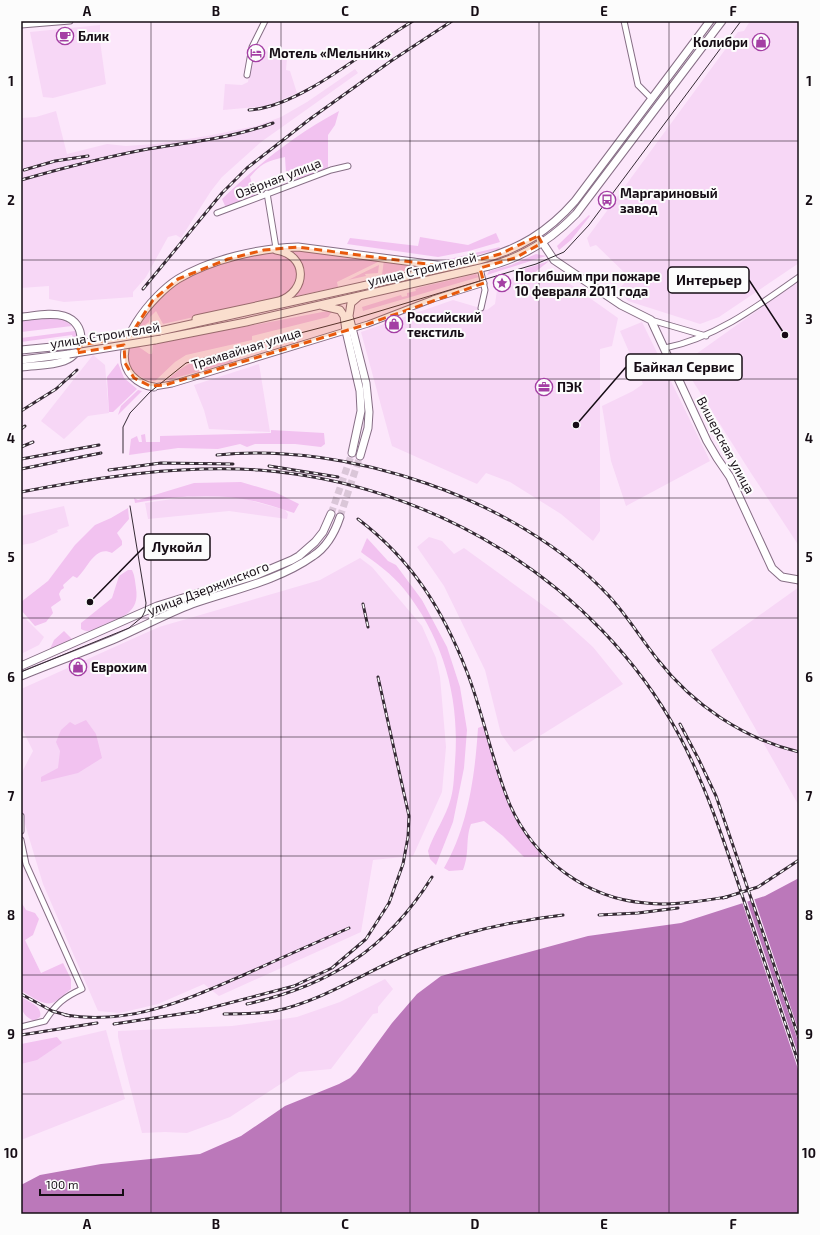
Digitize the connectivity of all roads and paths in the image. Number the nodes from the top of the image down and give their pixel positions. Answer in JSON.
{"nodes":[{"id":1,"x":70,"y":21,"type":"edge"},
{"id":2,"x":265,"y":21,"type":"edge"},
{"id":3,"x":624,"y":21,"type":"edge"},
{"id":4,"x":710,"y":21,"type":"edge"},
{"id":5,"x":722,"y":21,"type":"edge"},
{"id":6,"x":21,"y":25,"type":"edge"},
{"id":7,"x":247,"y":75,"type":"dead end"},
{"id":8,"x":652,"y":99,"type":"junction"},
{"id":9,"x":348,"y":166,"type":"dead end"},
{"id":10,"x":267,"y":193,"type":"junction"},
{"id":11,"x":217,"y":213,"type":"dead end"},
{"id":12,"x":538,"y":236,"type":"junction"},
{"id":13,"x":542,"y":244,"type":"junction"},
{"id":14,"x":276,"y":248,"type":"junction"},
{"id":15,"x":264,"y":250,"type":"junction"},
{"id":16,"x":450,"y":267,"type":"junction"},
{"id":17,"x":480,"y":268,"type":"junction"},
{"id":18,"x":799,"y":277,"type":"edge"},
{"id":19,"x":484,"y":284,"type":"junction"},
{"id":20,"x":363,"y":295,"type":"junction"},
{"id":21,"x":315,"y":306,"type":"junction"},
{"id":22,"x":480,"y":308,"type":"dead end"},
{"id":23,"x":21,"y":317,"type":"edge"},
{"id":24,"x":651,"y":320,"type":"junction"},
{"id":25,"x":172,"y":329,"type":"junction"},
{"id":26,"x":349,"y":330,"type":"junction"},
{"id":27,"x":706,"y":336,"type":"junction"},
{"id":28,"x":664,"y":348,"type":"junction"},
{"id":29,"x":21,"y":350,"type":"edge"},
{"id":30,"x":21,"y":360,"type":"edge"},
{"id":31,"x":21,"y":367,"type":"edge"},
{"id":32,"x":154,"y":387,"type":"joint"},
{"id":33,"x":352,"y":453,"type":"tunnel mouth"},
{"id":34,"x":360,"y":456,"type":"tunnel mouth"},
{"id":35,"x":331,"y":514,"type":"tunnel mouth"},
{"id":36,"x":340,"y":517,"type":"tunnel mouth"},
{"id":37,"x":799,"y":580,"type":"edge"},
{"id":38,"x":21,"y":666,"type":"edge"},
{"id":39,"x":21,"y":676,"type":"edge"},
{"id":40,"x":21,"y":816,"type":"edge"},
{"id":41,"x":21,"y":832,"type":"edge"},
{"id":42,"x":21,"y":840,"type":"edge"},
{"id":43,"x":21,"y":1027,"type":"edge"}],
"edges":[{"from":1,"to":6,"type":"street"},
{"from":2,"to":7,"type":"street"},
{"from":3,"to":8,"type":"street"},
{"from":4,"to":8,"type":"main road","name":"улица Строителей"},
{"from":5,"to":13,"type":"main road","name":"улица Строителей"},
{"from":8,"to":12,"type":"main road","name":"улица Строителей"},
{"from":9,"to":10,"type":"street","name":"Озёрная улица"},
{"from":10,"to":11,"type":"street","name":"Озёрная улица"},
{"from":10,"to":14,"type":"street"},
{"from":12,"to":13,"type":"main road"},
{"from":12,"to":16,"type":"main road","name":"улица Строителей"},
{"from":13,"to":17,"type":"main road","name":"улица Строителей"},
{"from":13,"to":24,"type":"main road"},
{"from":14,"to":15,"type":"main road"},
{"from":14,"to":16,"type":"main road"},
{"from":15,"to":25,"type":"main road"},
{"from":15,"to":32,"type":"main road"},
{"from":16,"to":25,"type":"main road","name":"улица Строителей"},
{"from":17,"to":19,"type":"street"},
{"from":17,"to":20,"type":"main road","name":"улица Строителей"},
{"from":18,"to":27,"type":"street"},
{"from":19,"to":22,"type":"street"},
{"from":19,"to":26,"type":"street","name":"Трамвайная улица"},
{"from":20,"to":21,"type":"main road","name":"улица Строителей"},
{"from":20,"to":26,"type":"main road"},
{"from":21,"to":26,"type":"main road"},
{"from":21,"to":30,"type":"main road","name":"улица Строителей","bridge":true},
{"from":23,"to":31,"type":"main road"},
{"from":24,"to":27,"type":"street"},
{"from":24,"to":28,"type":"main road","name":"Вишерская улица"},
{"from":25,"to":29,"type":"main road","name":"улица Строителей","bridge":true},
{"from":26,"to":32,"type":"street","name":"Трамвайная улица"},
{"from":26,"to":33,"type":"main road"},
{"from":26,"to":34,"type":"main road"},
{"from":27,"to":28,"type":"street"},
{"from":28,"to":37,"type":"main road","name":"Вишерская улица"},
{"from":35,"to":38,"type":"main road","name":"улица Дзержинского"},
{"from":36,"to":39,"type":"main road","name":"улица Дзержинского"},
{"from":40,"to":41,"type":"street"},
{"from":42,"to":43,"type":"street"}]}
